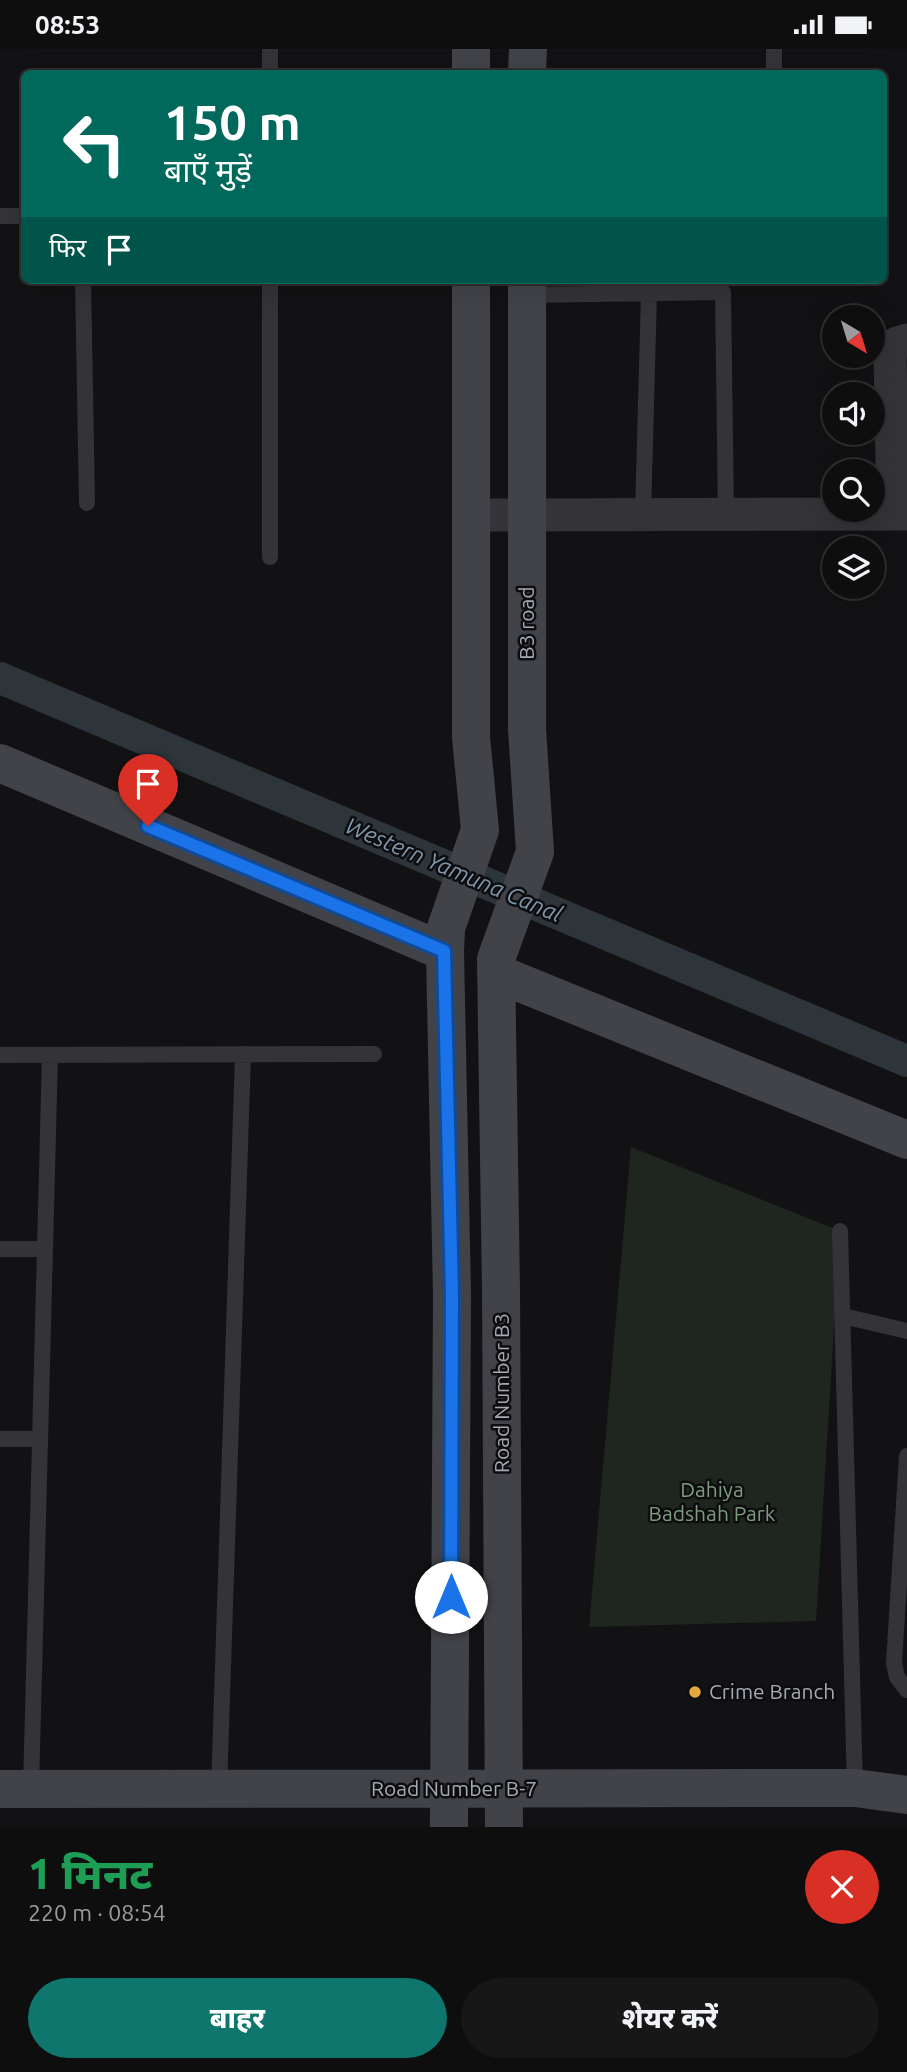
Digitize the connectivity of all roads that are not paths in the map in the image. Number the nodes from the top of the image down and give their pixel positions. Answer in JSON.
{"nodes":[{"id":1,"x":270,"y":49,"type":"edge"},
{"id":2,"x":471,"y":49,"type":"edge"},
{"id":3,"x":528,"y":49,"type":"edge"},
{"id":4,"x":774,"y":49,"type":"edge"},
{"id":5,"x":270,"y":70,"type":"edge"},
{"id":6,"x":471,"y":70,"type":"edge"},
{"id":7,"x":527,"y":70,"type":"edge"},
{"id":8,"x":774,"y":70,"type":"edge"},
{"id":9,"x":0,"y":216,"type":"edge"},
{"id":10,"x":21,"y":216,"type":"edge"},
{"id":11,"x":83,"y":284,"type":"edge"},
{"id":12,"x":270,"y":284,"type":"edge"},
{"id":13,"x":471,"y":284,"type":"edge"},
{"id":14,"x":723,"y":286,"type":"edge"},
{"id":15,"x":527,"y":288,"type":"edge"},
{"id":16,"x":649,"y":293,"type":"junction"},
{"id":17,"x":907,"y":341,"type":"edge"},
{"id":18,"x":87,"y":503,"type":"dead end"},
{"id":19,"x":471,"y":515,"type":"junction"},
{"id":20,"x":527,"y":515,"type":"junction"},
{"id":21,"x":643,"y":515,"type":"junction"},
{"id":22,"x":726,"y":515,"type":"junction"},
{"id":23,"x":900,"y":515,"type":"edge"},
{"id":24,"x":270,"y":557,"type":"dead end"},
{"id":25,"x":0,"y":763,"type":"edge"},
{"id":26,"x":445,"y":940,"type":"junction"},
{"id":27,"x":496,"y":966,"type":"junction"},
{"id":28,"x":243,"y":1054,"type":"junction"},
{"id":29,"x":374,"y":1054,"type":"dead end"},
{"id":30,"x":0,"y":1055,"type":"edge"},
{"id":31,"x":50,"y":1055,"type":"junction"},
{"id":32,"x":907,"y":1140,"type":"edge"},
{"id":33,"x":840,"y":1231,"type":"dead end"},
{"id":34,"x":0,"y":1249,"type":"edge"},
{"id":35,"x":45,"y":1249,"type":"junction"},
{"id":36,"x":843,"y":1316,"type":"junction"},
{"id":37,"x":907,"y":1331,"type":"edge"},
{"id":38,"x":0,"y":1439,"type":"edge"},
{"id":39,"x":40,"y":1439,"type":"junction"},
{"id":40,"x":907,"y":1456,"type":"edge"},
{"id":41,"x":907,"y":1690,"type":"edge"},
{"id":42,"x":855,"y":1788,"type":"junction"},
{"id":43,"x":16,"y":1789,"type":"edge"},
{"id":44,"x":219,"y":1789,"type":"junction"},
{"id":45,"x":450,"y":1789,"type":"junction"},
{"id":46,"x":503,"y":1789,"type":"junction"},
{"id":47,"x":907,"y":1795,"type":"edge"},
{"id":48,"x":449,"y":1827,"type":"edge"},
{"id":49,"x":504,"y":1827,"type":"edge"}],
"edges":[{"from":1,"to":5,"type":"lane"},
{"from":2,"to":6,"type":"street"},
{"from":3,"to":7,"type":"street"},
{"from":4,"to":8,"type":"lane"},
{"from":9,"to":10,"type":"lane"},
{"from":11,"to":18,"type":"lane"},
{"from":12,"to":24,"type":"lane"},
{"from":13,"to":19,"type":"street"},
{"from":14,"to":16,"type":"lane"},
{"from":14,"to":22,"type":"lane"},
{"from":15,"to":16,"type":"lane"},
{"from":15,"to":20,"type":"street","name":"B3 road"},
{"from":16,"to":21,"type":"lane"},
{"from":17,"to":23,"type":"street"},
{"from":19,"to":20,"type":"street"},
{"from":19,"to":26,"type":"street"},
{"from":20,"to":21,"type":"street"},
{"from":20,"to":27,"type":"street","name":"B3 road"},
{"from":21,"to":22,"type":"street"},
{"from":22,"to":23,"type":"street"},
{"from":25,"to":26,"type":"street"},
{"from":26,"to":45,"type":"street"},
{"from":27,"to":32,"type":"street"},
{"from":27,"to":46,"type":"street","name":"Road Number B3"},
{"from":28,"to":29,"type":"lane"},
{"from":28,"to":31,"type":"lane"},
{"from":28,"to":44,"type":"lane"},
{"from":30,"to":31,"type":"lane"},
{"from":31,"to":35,"type":"lane"},
{"from":33,"to":36,"type":"lane"},
{"from":34,"to":35,"type":"lane"},
{"from":35,"to":39,"type":"lane"},
{"from":36,"to":37,"type":"lane"},
{"from":36,"to":42,"type":"lane"},
{"from":38,"to":39,"type":"lane"},
{"from":39,"to":43,"type":"lane"},
{"from":40,"to":41,"type":"lane"},
{"from":42,"to":46,"type":"street","name":"Road Number B-7"},
{"from":42,"to":47,"type":"street","name":"Road Number B-7"},
{"from":43,"to":44,"type":"street","name":"Road Number B-7"},
{"from":44,"to":45,"type":"street","name":"Road Number B-7"},
{"from":45,"to":46,"type":"street","name":"Road Number B-7"},
{"from":45,"to":48,"type":"street"},
{"from":46,"to":49,"type":"street","name":"Road Number B3"}]}
